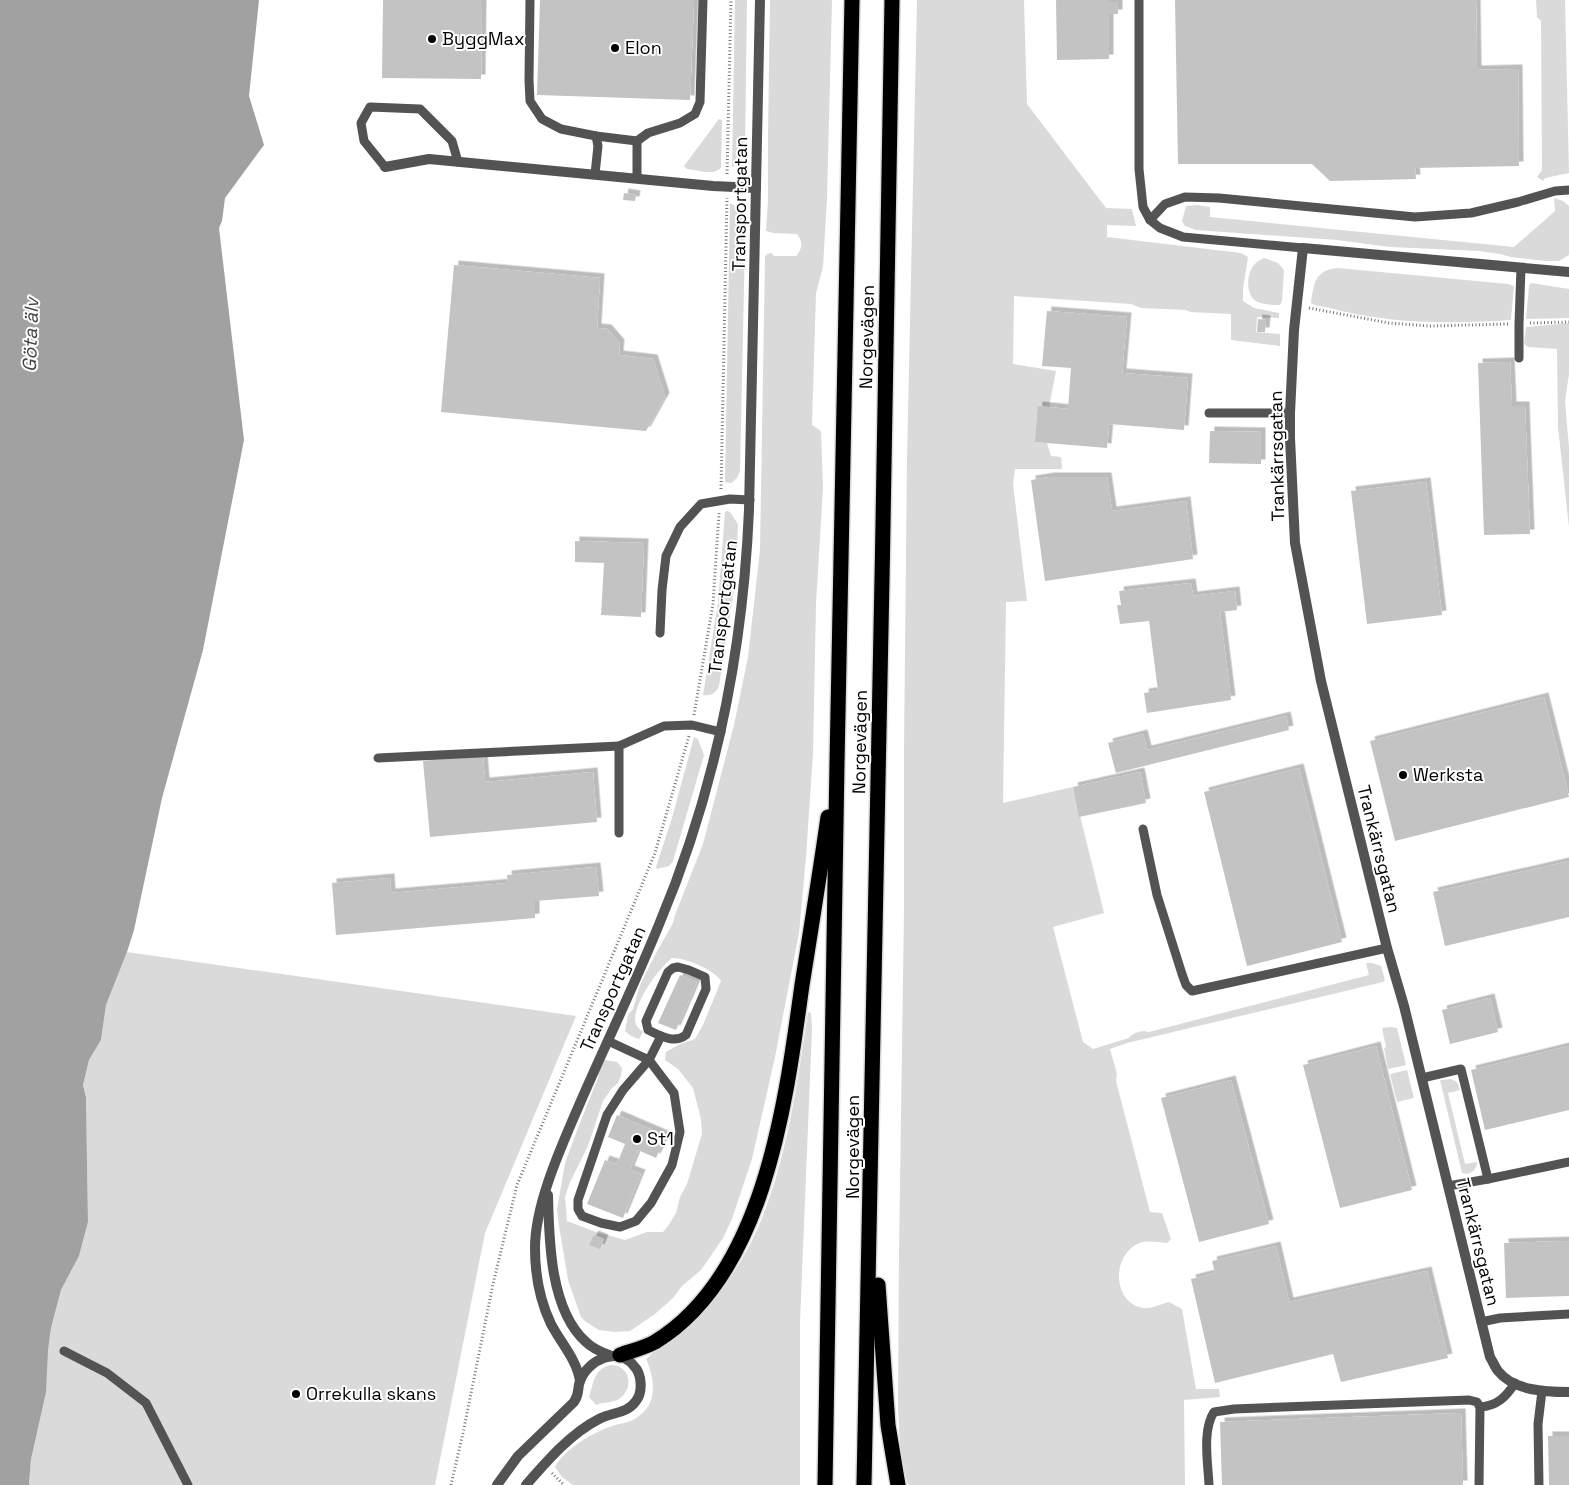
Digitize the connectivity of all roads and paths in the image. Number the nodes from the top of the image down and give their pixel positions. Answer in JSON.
{"nodes":[{"id":1,"x":530,"y":0,"type":"edge"},
{"id":2,"x":703,"y":0,"type":"edge"},
{"id":3,"x":760,"y":0,"type":"edge"},
{"id":4,"x":852,"y":0,"type":"edge"},
{"id":5,"x":892,"y":0,"type":"edge"},
{"id":6,"x":1139,"y":0,"type":"edge"},
{"id":7,"x":596,"y":136,"type":"junction"},
{"id":8,"x":638,"y":141,"type":"junction"},
{"id":9,"x":458,"y":162,"type":"junction"},
{"id":10,"x":385,"y":167,"type":"joint"},
{"id":11,"x":595,"y":174,"type":"junction"},
{"id":12,"x":637,"y":178,"type":"junction"},
{"id":13,"x":756,"y":188,"type":"junction"},
{"id":14,"x":1569,"y":190,"type":"edge"},
{"id":15,"x":1150,"y":220,"type":"junction"},
{"id":16,"x":1303,"y":248,"type":"junction"},
{"id":17,"x":1521,"y":268,"type":"junction"},
{"id":18,"x":1569,"y":272,"type":"edge"},
{"id":19,"x":1296,"y":305,"type":"junction"},
{"id":20,"x":1569,"y":322,"type":"edge"},
{"id":21,"x":1519,"y":324,"type":"junction"},
{"id":22,"x":1519,"y":358,"type":"dead end"},
{"id":23,"x":1209,"y":413,"type":"dead end"},
{"id":24,"x":1290,"y":413,"type":"junction"},
{"id":25,"x":750,"y":500,"type":"junction"},
{"id":26,"x":660,"y":633,"type":"dead end"},
{"id":27,"x":721,"y":732,"type":"junction"},
{"id":28,"x":619,"y":746,"type":"junction"},
{"id":29,"x":378,"y":758,"type":"dead end"},
{"id":30,"x":837,"y":763,"type":"junction"},
{"id":31,"x":1143,"y":829,"type":"dead end"},
{"id":32,"x":619,"y":833,"type":"dead end"},
{"id":33,"x":1387,"y":948,"type":"junction"},
{"id":34,"x":661,"y":1036,"type":"junction"},
{"id":35,"x":608,"y":1041,"type":"junction"},
{"id":36,"x":649,"y":1060,"type":"junction"},
{"id":37,"x":1422,"y":1078,"type":"junction"},
{"id":38,"x":1569,"y":1162,"type":"edge"},
{"id":39,"x":1488,"y":1179,"type":"junction"},
{"id":40,"x":548,"y":1184,"type":"junction"},
{"id":41,"x":1448,"y":1186,"type":"junction"},
{"id":42,"x":872,"y":1214,"type":"junction"},
{"id":43,"x":1569,"y":1314,"type":"edge"},
{"id":44,"x":1481,"y":1322,"type":"junction"},
{"id":45,"x":64,"y":1351,"type":"dead end"},
{"id":46,"x":614,"y":1355,"type":"junction"},
{"id":47,"x":580,"y":1381,"type":"junction"},
{"id":48,"x":1515,"y":1383,"type":"junction"},
{"id":49,"x":1542,"y":1391,"type":"junction"},
{"id":50,"x":1569,"y":1392,"type":"edge"},
{"id":51,"x":1480,"y":1407,"type":"junction"},
{"id":52,"x":188,"y":1485,"type":"edge"},
{"id":53,"x":497,"y":1485,"type":"edge"},
{"id":54,"x":526,"y":1485,"type":"edge"},
{"id":55,"x":825,"y":1485,"type":"edge"},
{"id":56,"x":864,"y":1485,"type":"edge"},
{"id":57,"x":898,"y":1485,"type":"edge"},
{"id":58,"x":1209,"y":1485,"type":"edge"},
{"id":59,"x":1480,"y":1485,"type":"edge"},
{"id":60,"x":1539,"y":1485,"type":"edge"}],
"edges":[{"from":1,"to":7,"type":"lane"},
{"from":2,"to":8,"type":"lane"},
{"from":3,"to":13,"type":"street","name":"Transportgatan"},
{"from":4,"to":30,"type":"highway","name":"Norgevägen"},
{"from":5,"to":42,"type":"highway","name":"Norgevägen"},
{"from":6,"to":15,"type":"lane"},
{"from":7,"to":8,"type":"lane"},
{"from":7,"to":11,"type":"lane"},
{"from":8,"to":12,"type":"lane"},
{"from":9,"to":10,"type":"street"},
{"from":9,"to":10,"type":"lane"},
{"from":9,"to":11,"type":"street"},
{"from":11,"to":12,"type":"street"},
{"from":12,"to":13,"type":"street"},
{"from":13,"to":25,"type":"street","name":"Transportgatan"},
{"from":14,"to":15,"type":"lane"},
{"from":15,"to":16,"type":"lane"},
{"from":16,"to":17,"type":"street"},
{"from":16,"to":19,"type":"street","name":"Trankärrsgatan"},
{"from":17,"to":18,"type":"street"},
{"from":17,"to":21,"type":"lane"},
{"from":19,"to":21,"type":"path"},
{"from":19,"to":24,"type":"street","name":"Trankärrsgatan"},
{"from":20,"to":21,"type":"path"},
{"from":21,"to":22,"type":"lane"},
{"from":23,"to":24,"type":"lane"},
{"from":24,"to":33,"type":"street","name":"Trankärrsgatan"},
{"from":25,"to":26,"type":"lane"},
{"from":25,"to":27,"type":"street","name":"Transportgatan"},
{"from":27,"to":28,"type":"lane"},
{"from":27,"to":35,"type":"street","name":"Transportgatan"},
{"from":28,"to":29,"type":"lane"},
{"from":28,"to":32,"type":"lane"},
{"from":30,"to":46,"type":"highway"},
{"from":30,"to":55,"type":"highway","name":"Norgevägen"},
{"from":31,"to":33,"type":"lane"},
{"from":33,"to":37,"type":"street","name":"Trankärrsgatan"},
{"from":34,"to":34,"type":"lane"},
{"from":34,"to":36,"type":"lane"},
{"from":35,"to":36,"type":"lane"},
{"from":35,"to":40,"type":"street","name":"Transportgatan"},
{"from":36,"to":36,"type":"lane"},
{"from":37,"to":39,"type":"lane"},
{"from":37,"to":41,"type":"street","name":"Trankärrsgatan"},
{"from":38,"to":39,"type":"lane"},
{"from":39,"to":41,"type":"lane"},
{"from":40,"to":46,"type":"street","name":"Transportgatan"},
{"from":40,"to":47,"type":"street","name":"Transportgatan"},
{"from":41,"to":44,"type":"street","name":"Trankärrsgatan"},
{"from":42,"to":56,"type":"highway","name":"Norgevägen"},
{"from":42,"to":57,"type":"highway"},
{"from":43,"to":44,"type":"lane"},
{"from":44,"to":48,"type":"street","name":"Trankärrsgatan"},
{"from":45,"to":52,"type":"lane"},
{"from":46,"to":47,"type":"street"},
{"from":46,"to":54,"type":"street","name":"Transportgatan"},
{"from":47,"to":53,"type":"street"},
{"from":48,"to":49,"type":"street","name":"Trankärrsgatan"},
{"from":48,"to":51,"type":"lane"},
{"from":49,"to":50,"type":"street","name":"Trankärrsgatan"},
{"from":49,"to":60,"type":"lane"},
{"from":51,"to":58,"type":"lane"},
{"from":51,"to":59,"type":"lane"}]}
